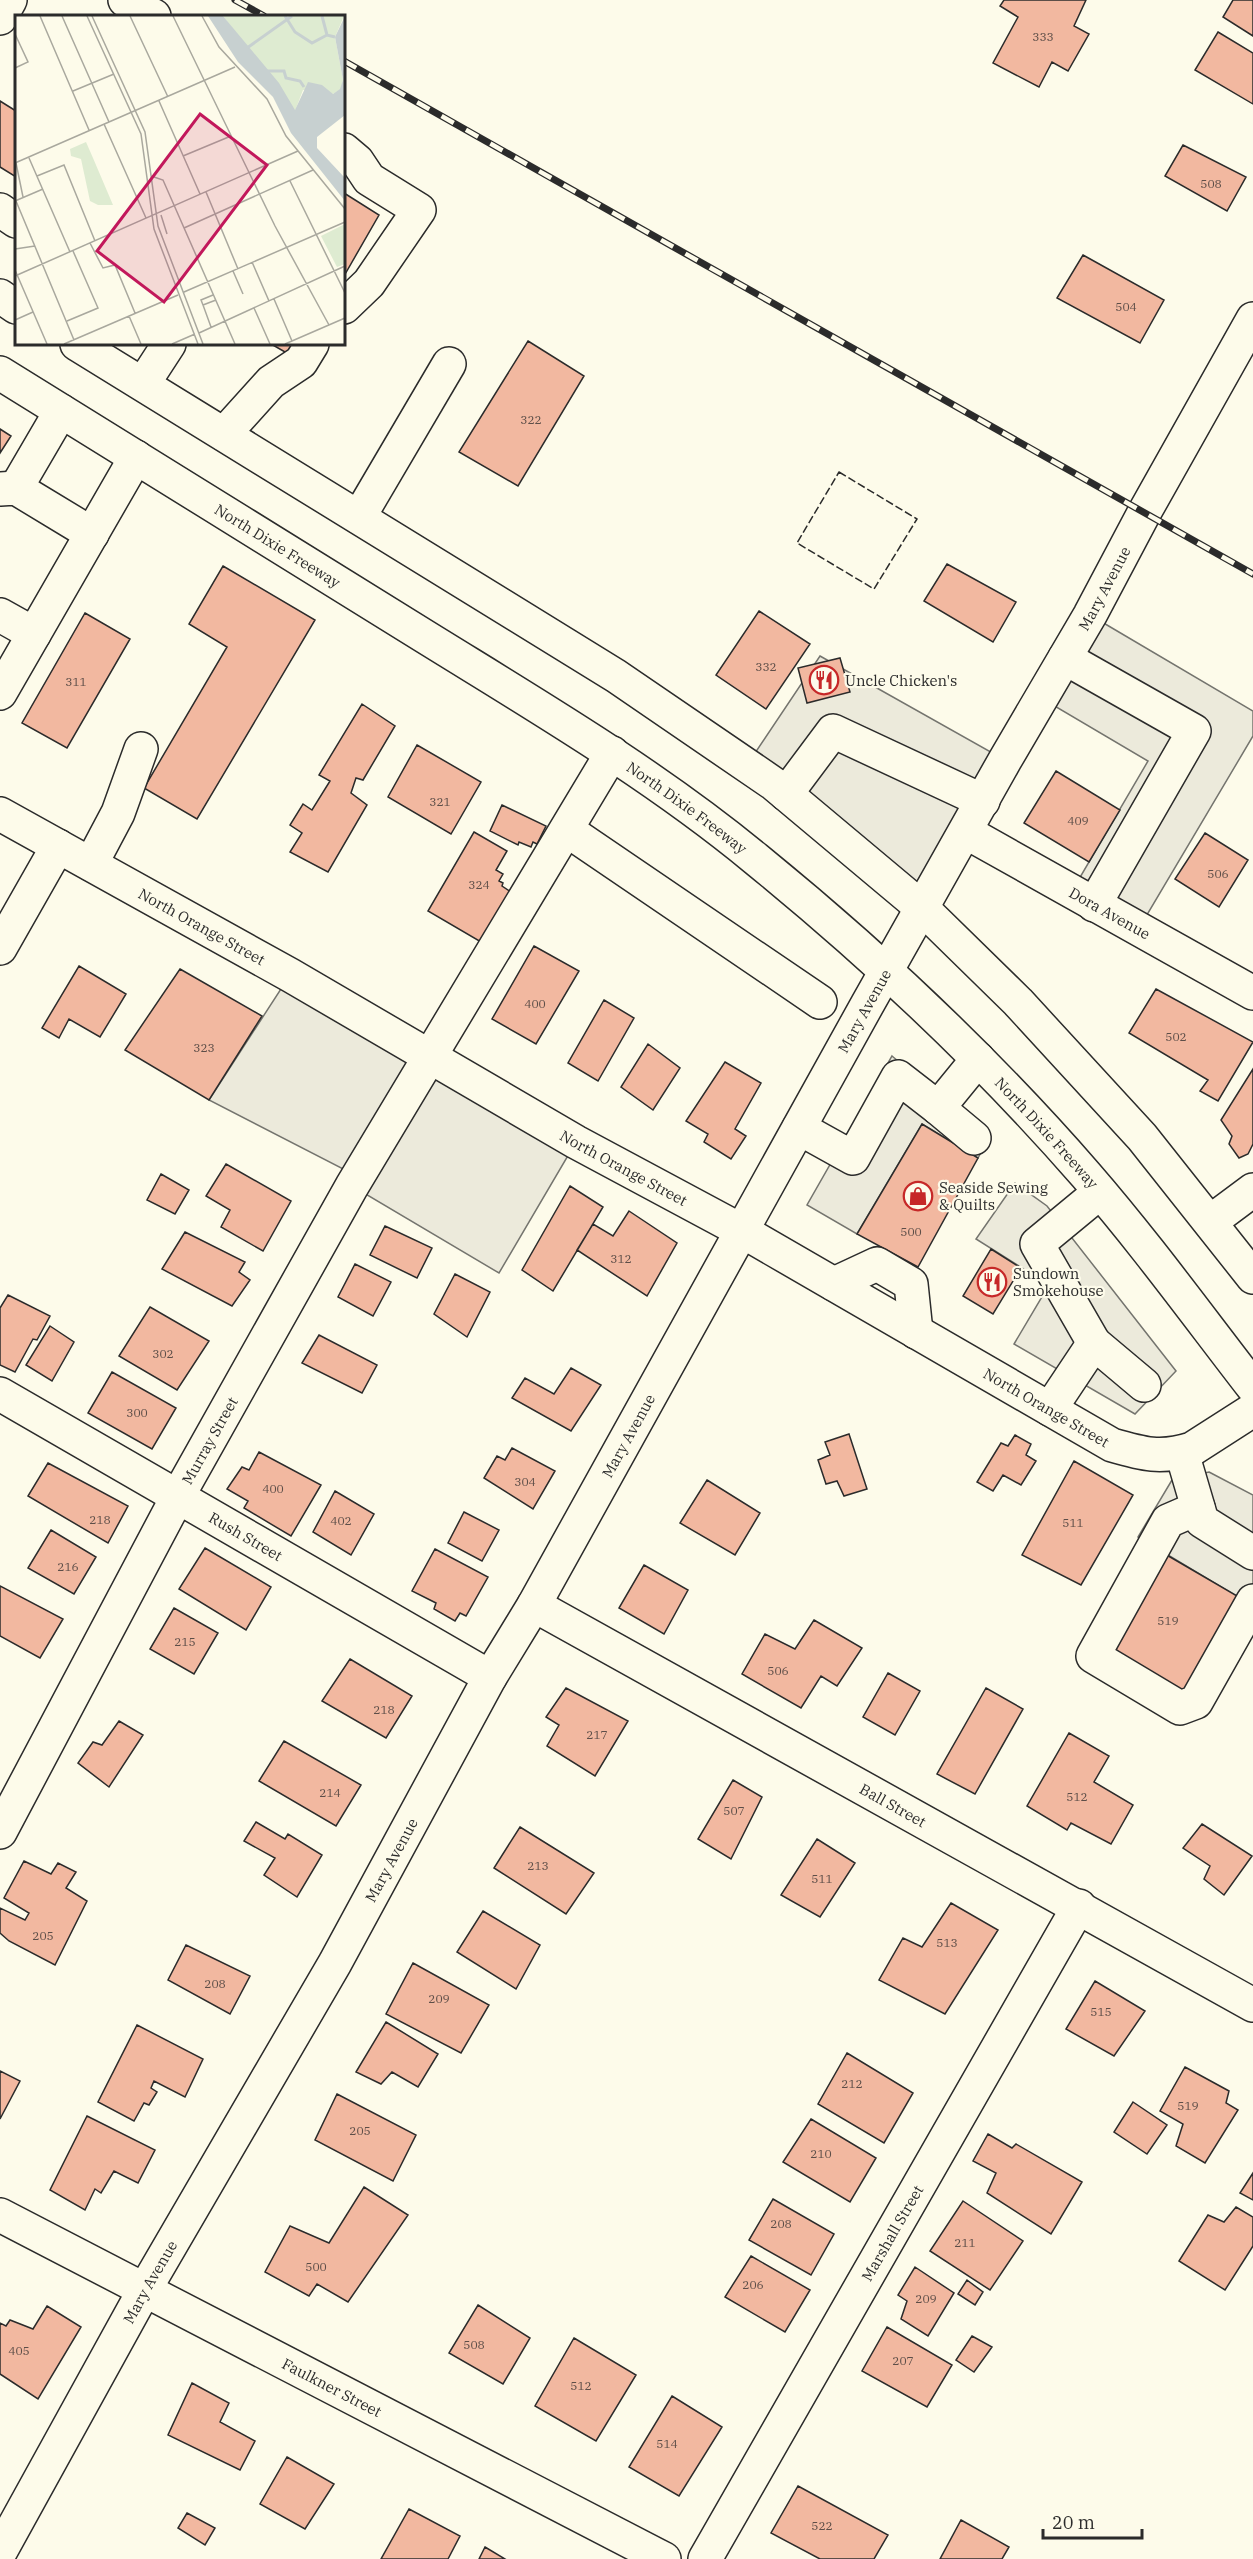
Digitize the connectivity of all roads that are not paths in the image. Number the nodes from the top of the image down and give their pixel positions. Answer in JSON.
{"nodes":[{"id":1,"x":10,"y":0,"type":"edge"},
{"id":2,"x":126,"y":0,"type":"edge"},
{"id":3,"x":152,"y":15,"type":"edge"},
{"id":4,"x":0,"y":18,"type":"edge"},
{"id":5,"x":345,"y":151,"type":"edge"},
{"id":6,"x":0,"y":210,"type":"edge"},
{"id":7,"x":15,"y":220,"type":"edge"},
{"id":8,"x":0,"y":296,"type":"edge"},
{"id":9,"x":15,"y":306,"type":"edge"},
{"id":10,"x":345,"y":306,"type":"edge"},
{"id":11,"x":1253,"y":319,"type":"edge"},
{"id":12,"x":78,"y":345,"type":"edge"},
{"id":13,"x":168,"y":345,"type":"edge"},
{"id":14,"x":311,"y":345,"type":"edge"},
{"id":15,"x":449,"y":364,"type":"dead end"},
{"id":16,"x":0,"y":374,"type":"edge"},
{"id":17,"x":143,"y":384,"type":"junction"},
{"id":18,"x":61,"y":411,"type":"junction"},
{"id":19,"x":224,"y":434,"type":"junction"},
{"id":20,"x":136,"y":458,"type":"junction"},
{"id":21,"x":8,"y":488,"type":"edge"},
{"id":22,"x":359,"y":517,"type":"junction"},
{"id":23,"x":92,"y":534,"type":"junction"},
{"id":24,"x":0,"y":615,"type":"edge"},
{"id":25,"x":34,"y":634,"type":"junction"},
{"id":26,"x":1065,"y":658,"type":"junction"},
{"id":27,"x":0,"y":693,"type":"edge"},
{"id":28,"x":141,"y":749,"type":"dead end"},
{"id":29,"x":612,"y":753,"type":"junction"},
{"id":30,"x":786,"y":794,"type":"junction"},
{"id":31,"x":983,"y":801,"type":"junction"},
{"id":32,"x":0,"y":814,"type":"edge"},
{"id":33,"x":567,"y":830,"type":"junction"},
{"id":34,"x":966,"y":832,"type":"junction"},
{"id":35,"x":58,"y":846,"type":"junction"},
{"id":36,"x":91,"y":864,"type":"junction"},
{"id":37,"x":12,"y":899,"type":"edge"},
{"id":38,"x":1094,"y":905,"type":"junction"},
{"id":39,"x":922,"y":908,"type":"junction"},
{"id":40,"x":0,"y":948,"type":"edge"},
{"id":41,"x":886,"y":971,"type":"junction"},
{"id":42,"x":1253,"y":993,"type":"edge"},
{"id":43,"x":820,"y":1002,"type":"dead end"},
{"id":44,"x":429,"y":1055,"type":"junction"},
{"id":45,"x":978,"y":1059,"type":"junction"},
{"id":46,"x":938,"y":1108,"type":"junction"},
{"id":47,"x":799,"y":1128,"type":"junction"},
{"id":48,"x":974,"y":1138,"type":"dead end"},
{"id":49,"x":1253,"y":1190,"type":"edge"},
{"id":50,"x":1100,"y":1192,"type":"junction"},
{"id":51,"x":1210,"y":1222,"type":"junction"},
{"id":52,"x":741,"y":1231,"type":"junction"},
{"id":53,"x":1253,"y":1277,"type":"edge"},
{"id":54,"x":1094,"y":1343,"type":"junction"},
{"id":55,"x":1143,"y":1384,"type":"dead end"},
{"id":56,"x":1253,"y":1387,"type":"edge"},
{"id":57,"x":0,"y":1394,"type":"edge"},
{"id":58,"x":1050,"y":1409,"type":"junction"},
{"id":59,"x":1253,"y":1410,"type":"edge"},
{"id":60,"x":1182,"y":1452,"type":"junction"},
{"id":61,"x":178,"y":1496,"type":"junction"},
{"id":62,"x":1198,"y":1508,"type":"junction"},
{"id":63,"x":1253,"y":1553,"type":"edge"},
{"id":64,"x":1253,"y":1601,"type":"edge"},
{"id":65,"x":534,"y":1605,"type":"junction"},
{"id":66,"x":490,"y":1677,"type":"junction"},
{"id":67,"x":0,"y":1832,"type":"edge"},
{"id":68,"x":1078,"y":1906,"type":"junction"},
{"id":69,"x":1253,"y":2005,"type":"edge"},
{"id":70,"x":0,"y":2215,"type":"edge"},
{"id":71,"x":145,"y":2289,"type":"junction"},
{"id":72,"x":0,"y":2552,"type":"edge"},
{"id":73,"x":664,"y":2559,"type":"edge"},
{"id":74,"x":705,"y":2559,"type":"edge"}],
"edges":[{"from":1,"to":4,"type":"street"},
{"from":2,"to":3,"type":"street"},
{"from":5,"to":10,"type":"street"},
{"from":6,"to":7,"type":"street"},
{"from":8,"to":9,"type":"street"},
{"from":11,"to":26,"type":"street","name":"Mary Avenue"},
{"from":12,"to":17,"type":"street"},
{"from":13,"to":17,"type":"street"},
{"from":14,"to":19,"type":"street"},
{"from":15,"to":22,"type":"street"},
{"from":16,"to":18,"type":"street","name":"North Dixie Freeway"},
{"from":17,"to":19,"type":"street"},
{"from":18,"to":20,"type":"street","name":"North Dixie Freeway"},
{"from":18,"to":21,"type":"street"},
{"from":19,"to":22,"type":"street"},
{"from":20,"to":23,"type":"street"},
{"from":20,"to":29,"type":"street","name":"North Dixie Freeway"},
{"from":21,"to":23,"type":"street"},
{"from":22,"to":30,"type":"street"},
{"from":23,"to":25,"type":"street"},
{"from":24,"to":25,"type":"street"},
{"from":25,"to":27,"type":"street"},
{"from":26,"to":31,"type":"street","name":"Mary Avenue"},
{"from":26,"to":38,"type":"street"},
{"from":28,"to":36,"type":"street"},
{"from":29,"to":33,"type":"street","name":"Murray Street"},
{"from":29,"to":41,"type":"street","name":"North Dixie Freeway"},
{"from":30,"to":31,"type":"street"},
{"from":30,"to":39,"type":"street"},
{"from":31,"to":34,"type":"street","name":"Mary Avenue"},
{"from":32,"to":35,"type":"street","name":"North Orange Street"},
{"from":33,"to":43,"type":"street"},
{"from":33,"to":44,"type":"street","name":"Murray Street"},
{"from":34,"to":38,"type":"street","name":"Dora Avenue"},
{"from":34,"to":39,"type":"street","name":"Mary Avenue"},
{"from":35,"to":36,"type":"street","name":"North Orange Street"},
{"from":35,"to":37,"type":"street"},
{"from":36,"to":44,"type":"street","name":"North Orange Street"},
{"from":37,"to":40,"type":"street"},
{"from":38,"to":42,"type":"street","name":"Dora Avenue"},
{"from":39,"to":41,"type":"street","name":"Mary Avenue"},
{"from":39,"to":51,"type":"street"},
{"from":41,"to":45,"type":"street","name":"North Dixie Freeway"},
{"from":41,"to":47,"type":"street","name":"Mary Avenue"},
{"from":44,"to":52,"type":"street","name":"North Orange Street"},
{"from":44,"to":61,"type":"street","name":"Murray Street"},
{"from":45,"to":46,"type":"street"},
{"from":45,"to":50,"type":"street","name":"North Dixie Freeway"},
{"from":46,"to":47,"type":"street"},
{"from":46,"to":48,"type":"street"},
{"from":47,"to":52,"type":"street","name":"Mary Avenue"},
{"from":49,"to":51,"type":"street"},
{"from":50,"to":54,"type":"street"},
{"from":50,"to":56,"type":"street","name":"North Dixie Freeway"},
{"from":51,"to":53,"type":"street"},
{"from":52,"to":58,"type":"street","name":"North Orange Street"},
{"from":52,"to":65,"type":"street","name":"Mary Avenue"},
{"from":54,"to":55,"type":"street"},
{"from":54,"to":58,"type":"street"},
{"from":57,"to":61,"type":"street","name":"Rush Street"},
{"from":58,"to":60,"type":"street","name":"North Orange Street"},
{"from":59,"to":60,"type":"street","name":"North Orange Street"},
{"from":60,"to":62,"type":"street"},
{"from":61,"to":66,"type":"street","name":"Rush Street"},
{"from":61,"to":67,"type":"street","name":"Murray Street"},
{"from":62,"to":63,"type":"street"},
{"from":62,"to":64,"type":"street"},
{"from":65,"to":66,"type":"street","name":"Mary Avenue"},
{"from":65,"to":68,"type":"street","name":"Ball Street"},
{"from":66,"to":71,"type":"street","name":"Mary Avenue"},
{"from":68,"to":69,"type":"street","name":"Ball Street"},
{"from":68,"to":74,"type":"street","name":"Marshall Street"},
{"from":70,"to":71,"type":"street","name":"Faulkner Street"},
{"from":71,"to":72,"type":"street","name":"Mary Avenue"},
{"from":71,"to":73,"type":"street","name":"Faulkner Street"}]}
